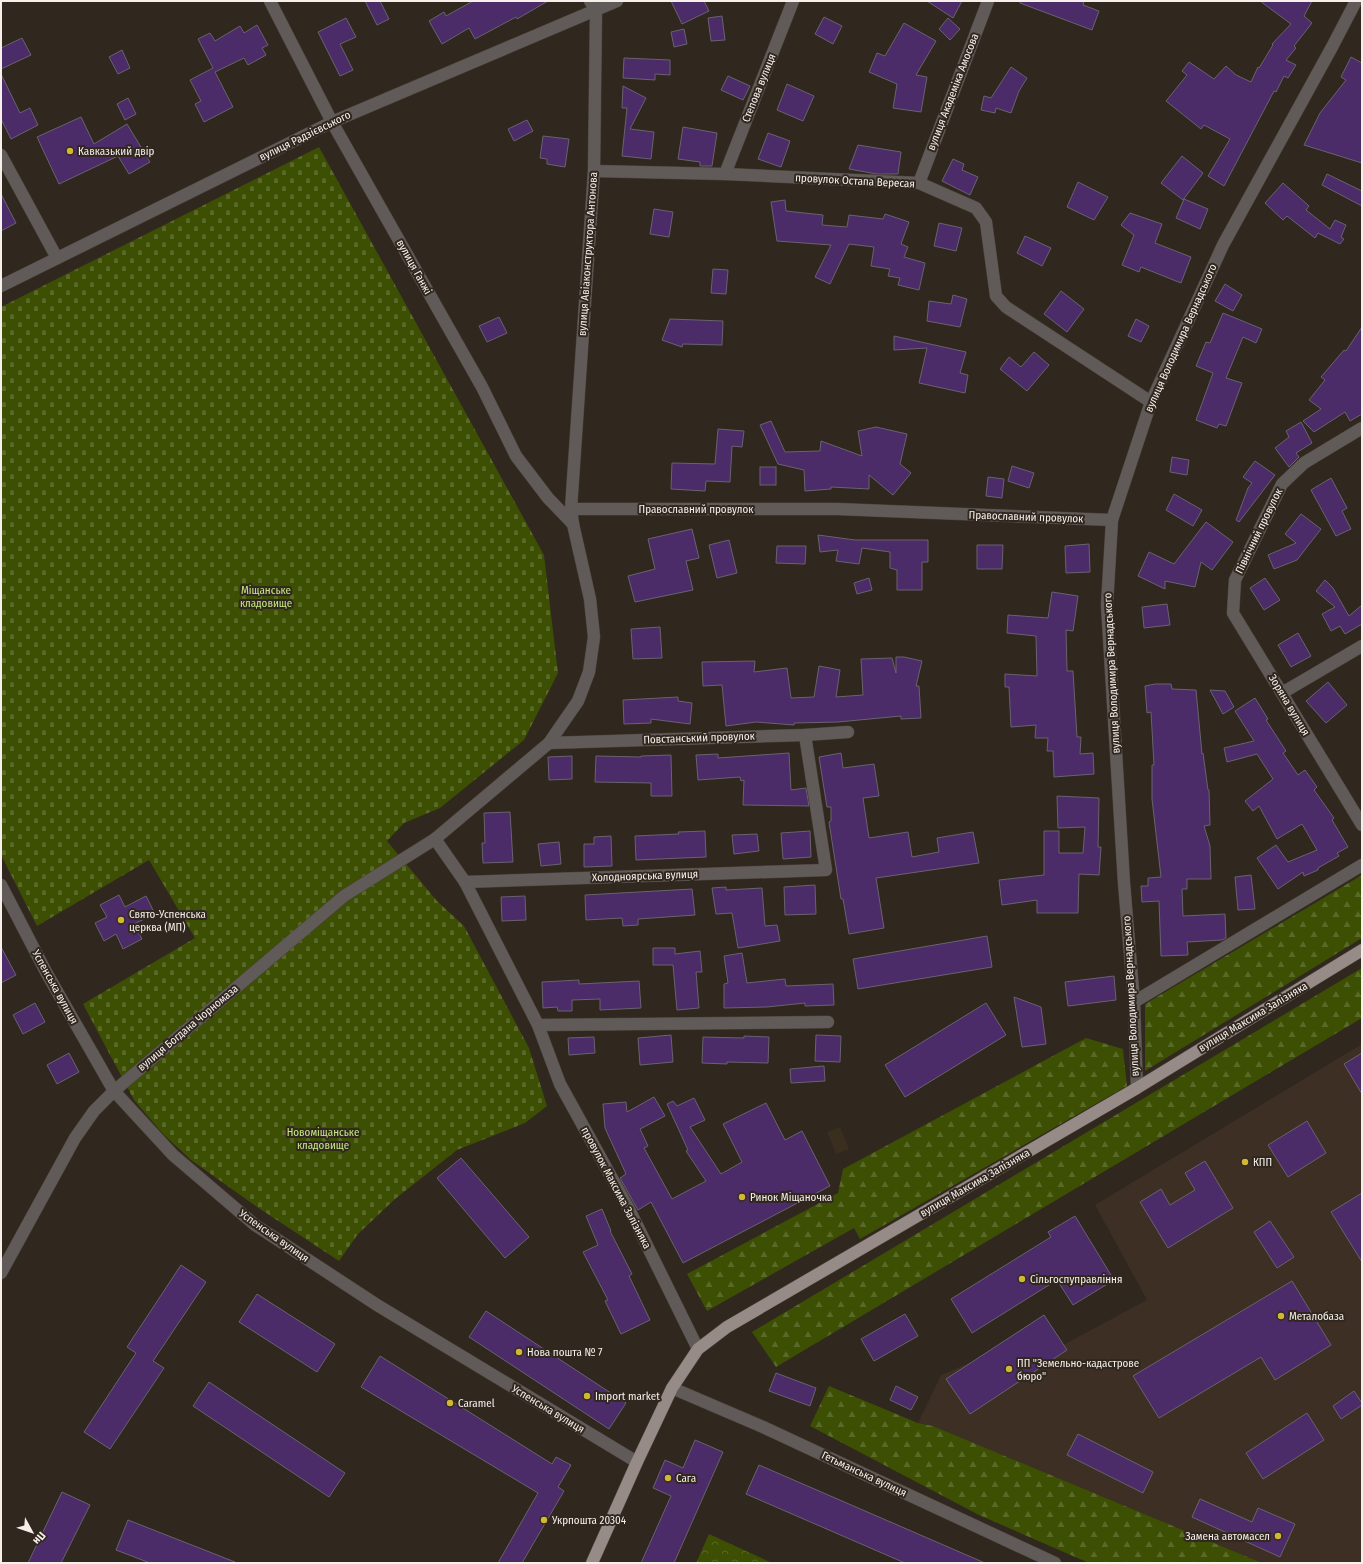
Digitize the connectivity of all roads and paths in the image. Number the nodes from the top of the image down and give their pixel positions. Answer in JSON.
{"nodes":[{"id":1,"x":270,"y":1,"type":"edge"},
{"id":2,"x":617,"y":1,"type":"edge"},
{"id":3,"x":794,"y":1,"type":"edge"},
{"id":4,"x":988,"y":1,"type":"edge"},
{"id":5,"x":1356,"y":1,"type":"edge"},
{"id":6,"x":593,"y":6,"type":"edge"},
{"id":7,"x":332,"y":122,"type":"junction"},
{"id":8,"x":1,"y":155,"type":"edge"},
{"id":9,"x":594,"y":171,"type":"junction"},
{"id":10,"x":725,"y":174,"type":"junction"},
{"id":11,"x":919,"y":184,"type":"junction"},
{"id":12,"x":57,"y":258,"type":"junction"},
{"id":13,"x":1,"y":286,"type":"edge"},
{"id":14,"x":1151,"y":402,"type":"junction"},
{"id":15,"x":1362,"y":428,"type":"edge"},
{"id":16,"x":570,"y":509,"type":"junction"},
{"id":17,"x":1112,"y":520,"type":"junction"},
{"id":18,"x":573,"y":524,"type":"junction"},
{"id":19,"x":1235,"y":580,"type":"joint"},
{"id":20,"x":1362,"y":646,"type":"edge"},
{"id":21,"x":1282,"y":693,"type":"junction"},
{"id":22,"x":848,"y":732,"type":"dead end"},
{"id":23,"x":805,"y":735,"type":"junction"},
{"id":24,"x":549,"y":743,"type":"junction"},
{"id":25,"x":1362,"y":825,"type":"edge"},
{"id":26,"x":434,"y":839,"type":"junction"},
{"id":27,"x":1362,"y":865,"type":"edge"},
{"id":28,"x":465,"y":882,"type":"junction"},
{"id":29,"x":1,"y":885,"type":"edge"},
{"id":30,"x":1362,"y":950,"type":"edge"},
{"id":31,"x":1134,"y":1002,"type":"junction"},
{"id":32,"x":828,"y":1022,"type":"dead end"},
{"id":33,"x":538,"y":1025,"type":"junction"},
{"id":34,"x":1136,"y":1088,"type":"junction"},
{"id":35,"x":114,"y":1091,"type":"junction"},
{"id":36,"x":1,"y":1273,"type":"edge"},
{"id":37,"x":698,"y":1349,"type":"junction"},
{"id":38,"x":672,"y":1388,"type":"junction"},
{"id":39,"x":637,"y":1462,"type":"junction"},
{"id":40,"x":592,"y":1563,"type":"edge"},
{"id":41,"x":1055,"y":1563,"type":"edge"}],
"edges":[{"from":1,"to":7,"type":"street","name":"вулиця Ганжі"},
{"from":2,"to":6,"type":"street","name":"вулиця Радзієвського"},
{"from":3,"to":10,"type":"street","name":"Степова вулиця"},
{"from":4,"to":11,"type":"street","name":"вулиця Академіка Амосова"},
{"from":5,"to":14,"type":"street","name":"вулиця Володимира Вернадського"},
{"from":6,"to":7,"type":"street","name":"вулиця Радзієвського"},
{"from":6,"to":9,"type":"street","name":"вулиця Авіаконструктора Антонова"},
{"from":7,"to":12,"type":"street","name":"вулиця Радзієвського"},
{"from":7,"to":18,"type":"street","name":"вулиця Ганжі"},
{"from":8,"to":12,"type":"street"},
{"from":9,"to":10,"type":"street","name":"провулок Остапа Вересая"},
{"from":9,"to":16,"type":"street","name":"вулиця Авіаконструктора Антонова"},
{"from":10,"to":11,"type":"street","name":"провулок Остапа Вересая"},
{"from":11,"to":14,"type":"street","name":"провулок Остапа Вересая"},
{"from":12,"to":13,"type":"street","name":"вулиця Радзієвського"},
{"from":14,"to":17,"type":"street","name":"вулиця Володимира Вернадського"},
{"from":15,"to":19,"type":"street","name":"Північний провулок"},
{"from":16,"to":17,"type":"street","name":"Православний провулок"},
{"from":16,"to":18,"type":"street"},
{"from":17,"to":31,"type":"street","name":"вулиця Володимира Вернадського"},
{"from":18,"to":24,"type":"street","name":"вулиця Богдана Чорномаза"},
{"from":19,"to":21,"type":"street","name":"Зоряна вулиця"},
{"from":20,"to":21,"type":"street"},
{"from":21,"to":25,"type":"street","name":"Зоряна вулиця"},
{"from":22,"to":23,"type":"street","name":"Повстанський провулок"},
{"from":23,"to":24,"type":"street","name":"Повстанський провулок"},
{"from":23,"to":28,"type":"street","name":"Холодноярська вулиця"},
{"from":24,"to":26,"type":"street","name":"вулиця Богдана Чорномаза"},
{"from":26,"to":28,"type":"street","name":"провулок Максима Залізняка"},
{"from":26,"to":35,"type":"street","name":"вулиця Богдана Чорномаза"},
{"from":27,"to":31,"type":"street"},
{"from":28,"to":33,"type":"street","name":"провулок Максима Залізняка"},
{"from":29,"to":35,"type":"street","name":"Успенська вулиця"},
{"from":30,"to":34,"type":"main road","name":"вулиця Максима Залізняка"},
{"from":31,"to":34,"type":"street","name":"вулиця Володимира Вернадського"},
{"from":32,"to":33,"type":"street"},
{"from":33,"to":37,"type":"street","name":"провулок Максима Залізняка"},
{"from":34,"to":37,"type":"main road","name":"вулиця Максима Залізняка"},
{"from":35,"to":36,"type":"street","name":"вулиця Богдана Чорномаза"},
{"from":35,"to":39,"type":"street","name":"Успенська вулиця"},
{"from":37,"to":38,"type":"main road","name":"вулиця Максима Залізняка"},
{"from":38,"to":39,"type":"main road","name":"вулиця Максима Залізняка"},
{"from":38,"to":41,"type":"street","name":"Гетьманська вулиця"},
{"from":39,"to":40,"type":"main road","name":"вулиця Максима Залізняка"}]}
